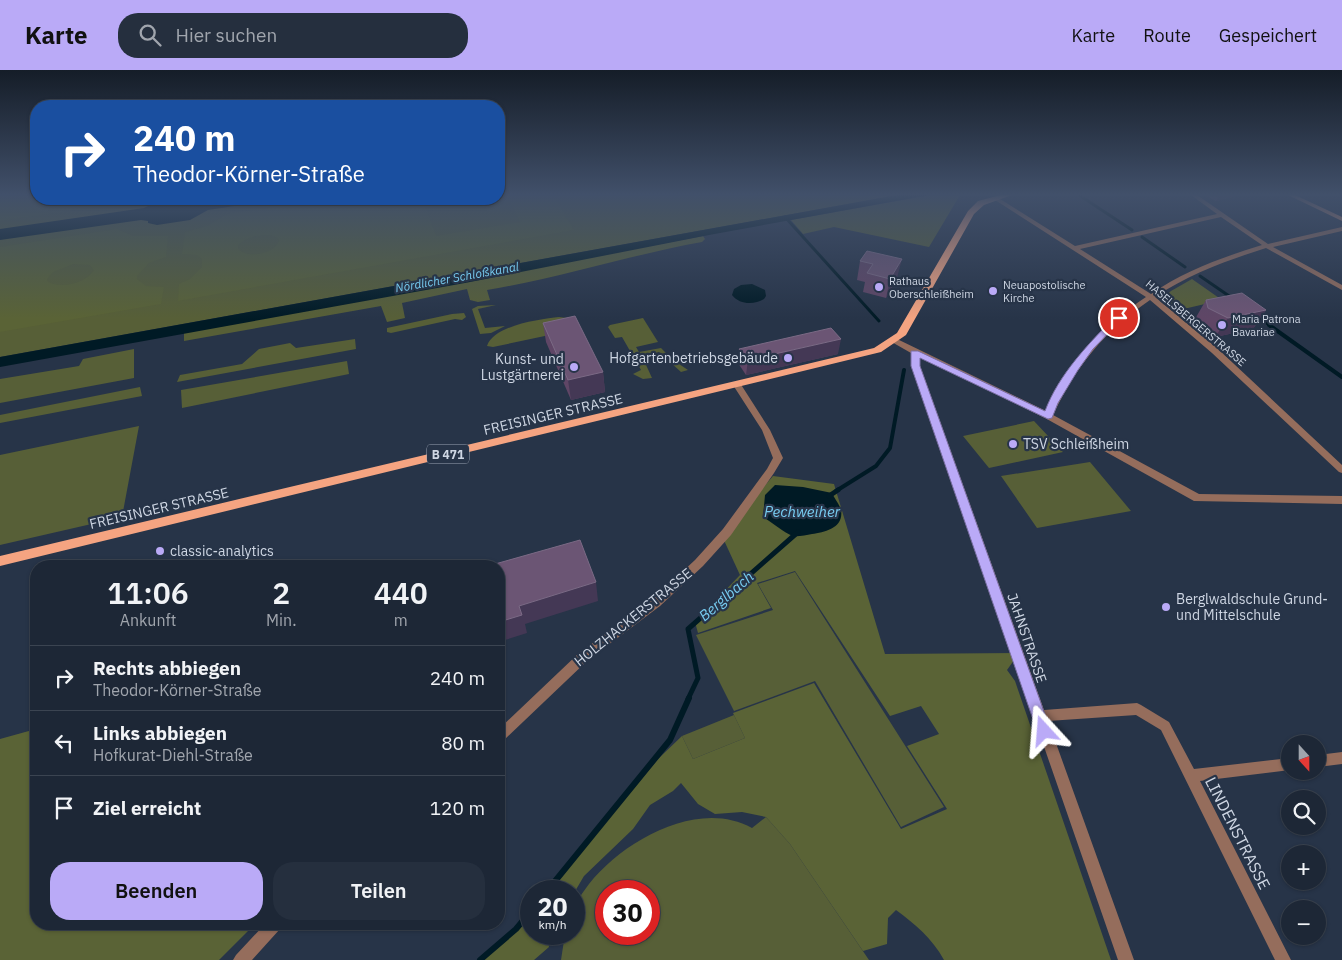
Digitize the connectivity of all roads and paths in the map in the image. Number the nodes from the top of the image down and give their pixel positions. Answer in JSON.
{"nodes":[{"id":1,"x":956,"y":237,"type":"edge"},
{"id":2,"x":1057,"y":237,"type":"edge"},
{"id":3,"x":1126,"y":237,"type":"edge"},
{"id":4,"x":1253,"y":237,"type":"edge"},
{"id":5,"x":1311,"y":237,"type":"edge"},
{"id":6,"x":1267,"y":246,"type":"junction"},
{"id":7,"x":1075,"y":248,"type":"junction"},
{"id":8,"x":1342,"y":288,"type":"edge"},
{"id":9,"x":1151,"y":296,"type":"junction"},
{"id":10,"x":894,"y":341,"type":"junction"},
{"id":11,"x":915,"y":352,"type":"junction"},
{"id":12,"x":738,"y":385,"type":"junction"},
{"id":13,"x":1048,"y":416,"type":"junction"},
{"id":14,"x":1342,"y":470,"type":"edge"},
{"id":15,"x":1342,"y":500,"type":"edge"},
{"id":16,"x":0,"y":561,"type":"edge"},
{"id":17,"x":1039,"y":716,"type":"junction"},
{"id":18,"x":505,"y":731,"type":"edge"},
{"id":19,"x":1342,"y":758,"type":"edge"},
{"id":20,"x":1326,"y":760,"type":"edge"},
{"id":21,"x":1281,"y":765,"type":"edge"},
{"id":22,"x":1190,"y":776,"type":"junction"},
{"id":23,"x":269,"y":930,"type":"edge"},
{"id":24,"x":240,"y":960,"type":"edge"},
{"id":25,"x":1126,"y":960,"type":"edge"},
{"id":26,"x":1282,"y":960,"type":"edge"}],
"edges":[{"from":1,"to":10,"type":"main road","name":"FREISINGER STRASSE","number":"B 471"},
{"from":2,"to":7,"type":"street","name":"HASELSBERGERSTRASSE"},
{"from":3,"to":7,"type":"street"},
{"from":4,"to":6,"type":"street"},
{"from":5,"to":6,"type":"street"},
{"from":6,"to":8,"type":"street"},
{"from":6,"to":9,"type":"street"},
{"from":7,"to":9,"type":"street","name":"HASELSBERGERSTRASSE"},
{"from":9,"to":13,"type":"street"},
{"from":9,"to":14,"type":"street","name":"HASELSBERGERSTRASSE"},
{"from":10,"to":11,"type":"street"},
{"from":10,"to":12,"type":"main road","name":"FREISINGER STRASSE","number":"B 471"},
{"from":11,"to":13,"type":"street"},
{"from":11,"to":17,"type":"street","name":"JAHNSTRASSE"},
{"from":12,"to":16,"type":"main road","name":"FREISINGER STRASSE","number":"B 471"},
{"from":12,"to":18,"type":"street","name":"HOLZHACKERSTRASSE"},
{"from":13,"to":15,"type":"street"},
{"from":17,"to":22,"type":"street","name":"LINDENSTRASSE"},
{"from":17,"to":25,"type":"street","name":"JAHNSTRASSE"},
{"from":19,"to":20,"type":"street"},
{"from":21,"to":22,"type":"street","name":"LINDENSTRASSE"},
{"from":22,"to":26,"type":"street","name":"LINDENSTRASSE"},
{"from":23,"to":24,"type":"street"}]}
